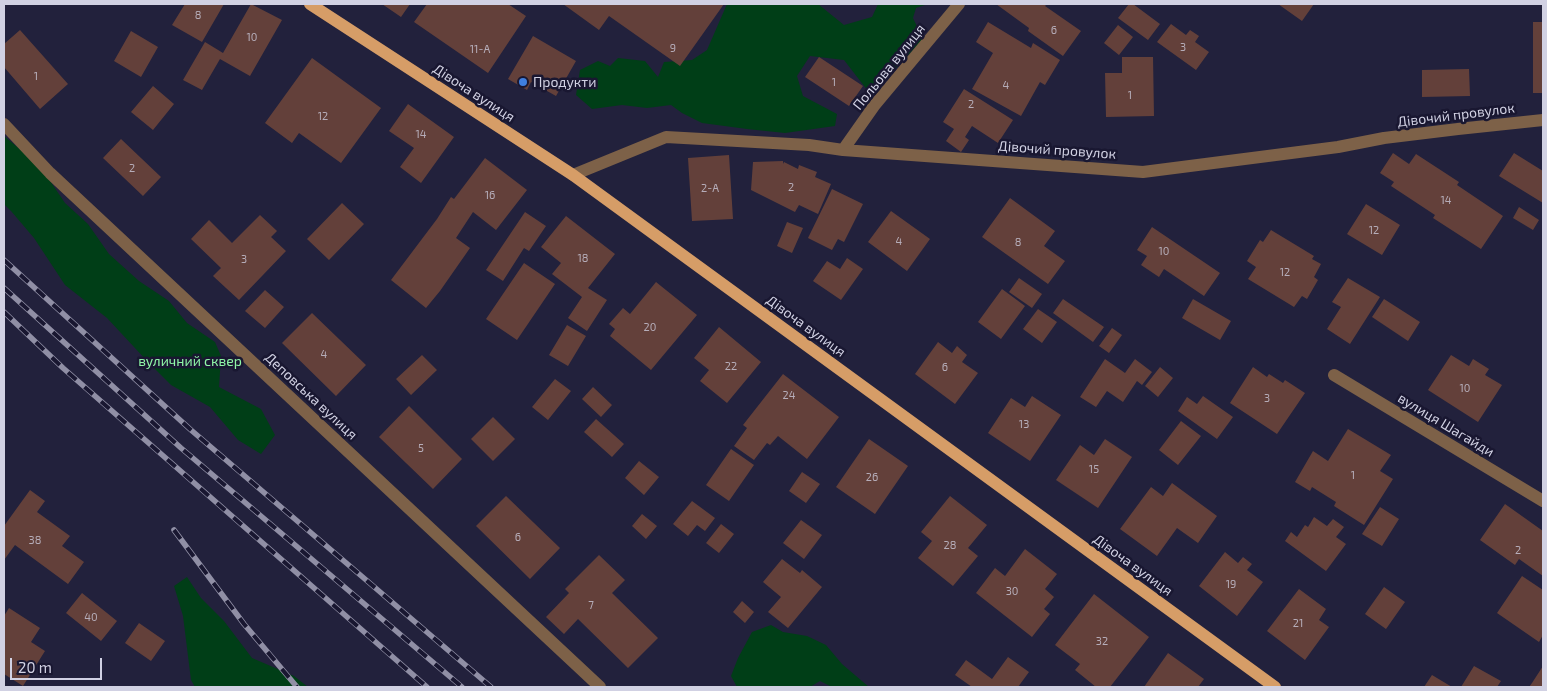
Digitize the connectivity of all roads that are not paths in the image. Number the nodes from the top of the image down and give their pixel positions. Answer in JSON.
{"nodes":[{"id":1,"x":310,"y":4,"type":"edge"},
{"id":2,"x":959,"y":4,"type":"edge"},
{"id":3,"x":1543,"y":120,"type":"edge"},
{"id":4,"x":4,"y":124,"type":"edge"},
{"id":5,"x":843,"y":150,"type":"junction"},
{"id":6,"x":573,"y":175,"type":"junction"},
{"id":7,"x":1334,"y":375,"type":"dead end"},
{"id":8,"x":1543,"y":501,"type":"edge"},
{"id":9,"x":600,"y":687,"type":"edge"},
{"id":10,"x":1275,"y":687,"type":"edge"}],
"edges":[{"from":1,"to":6,"type":"main road","name":"Дівоча вулиця"},
{"from":2,"to":5,"type":"street","name":"Польова вулиця"},
{"from":3,"to":5,"type":"street","name":"Дівочий провулок"},
{"from":4,"to":9,"type":"street","name":"Деповська вулиця"},
{"from":5,"to":6,"type":"street","name":"Дівочий провулок"},
{"from":6,"to":10,"type":"main road","name":"Дівоча вулиця"},
{"from":7,"to":8,"type":"street","name":"вулиця Шагайди"}]}
